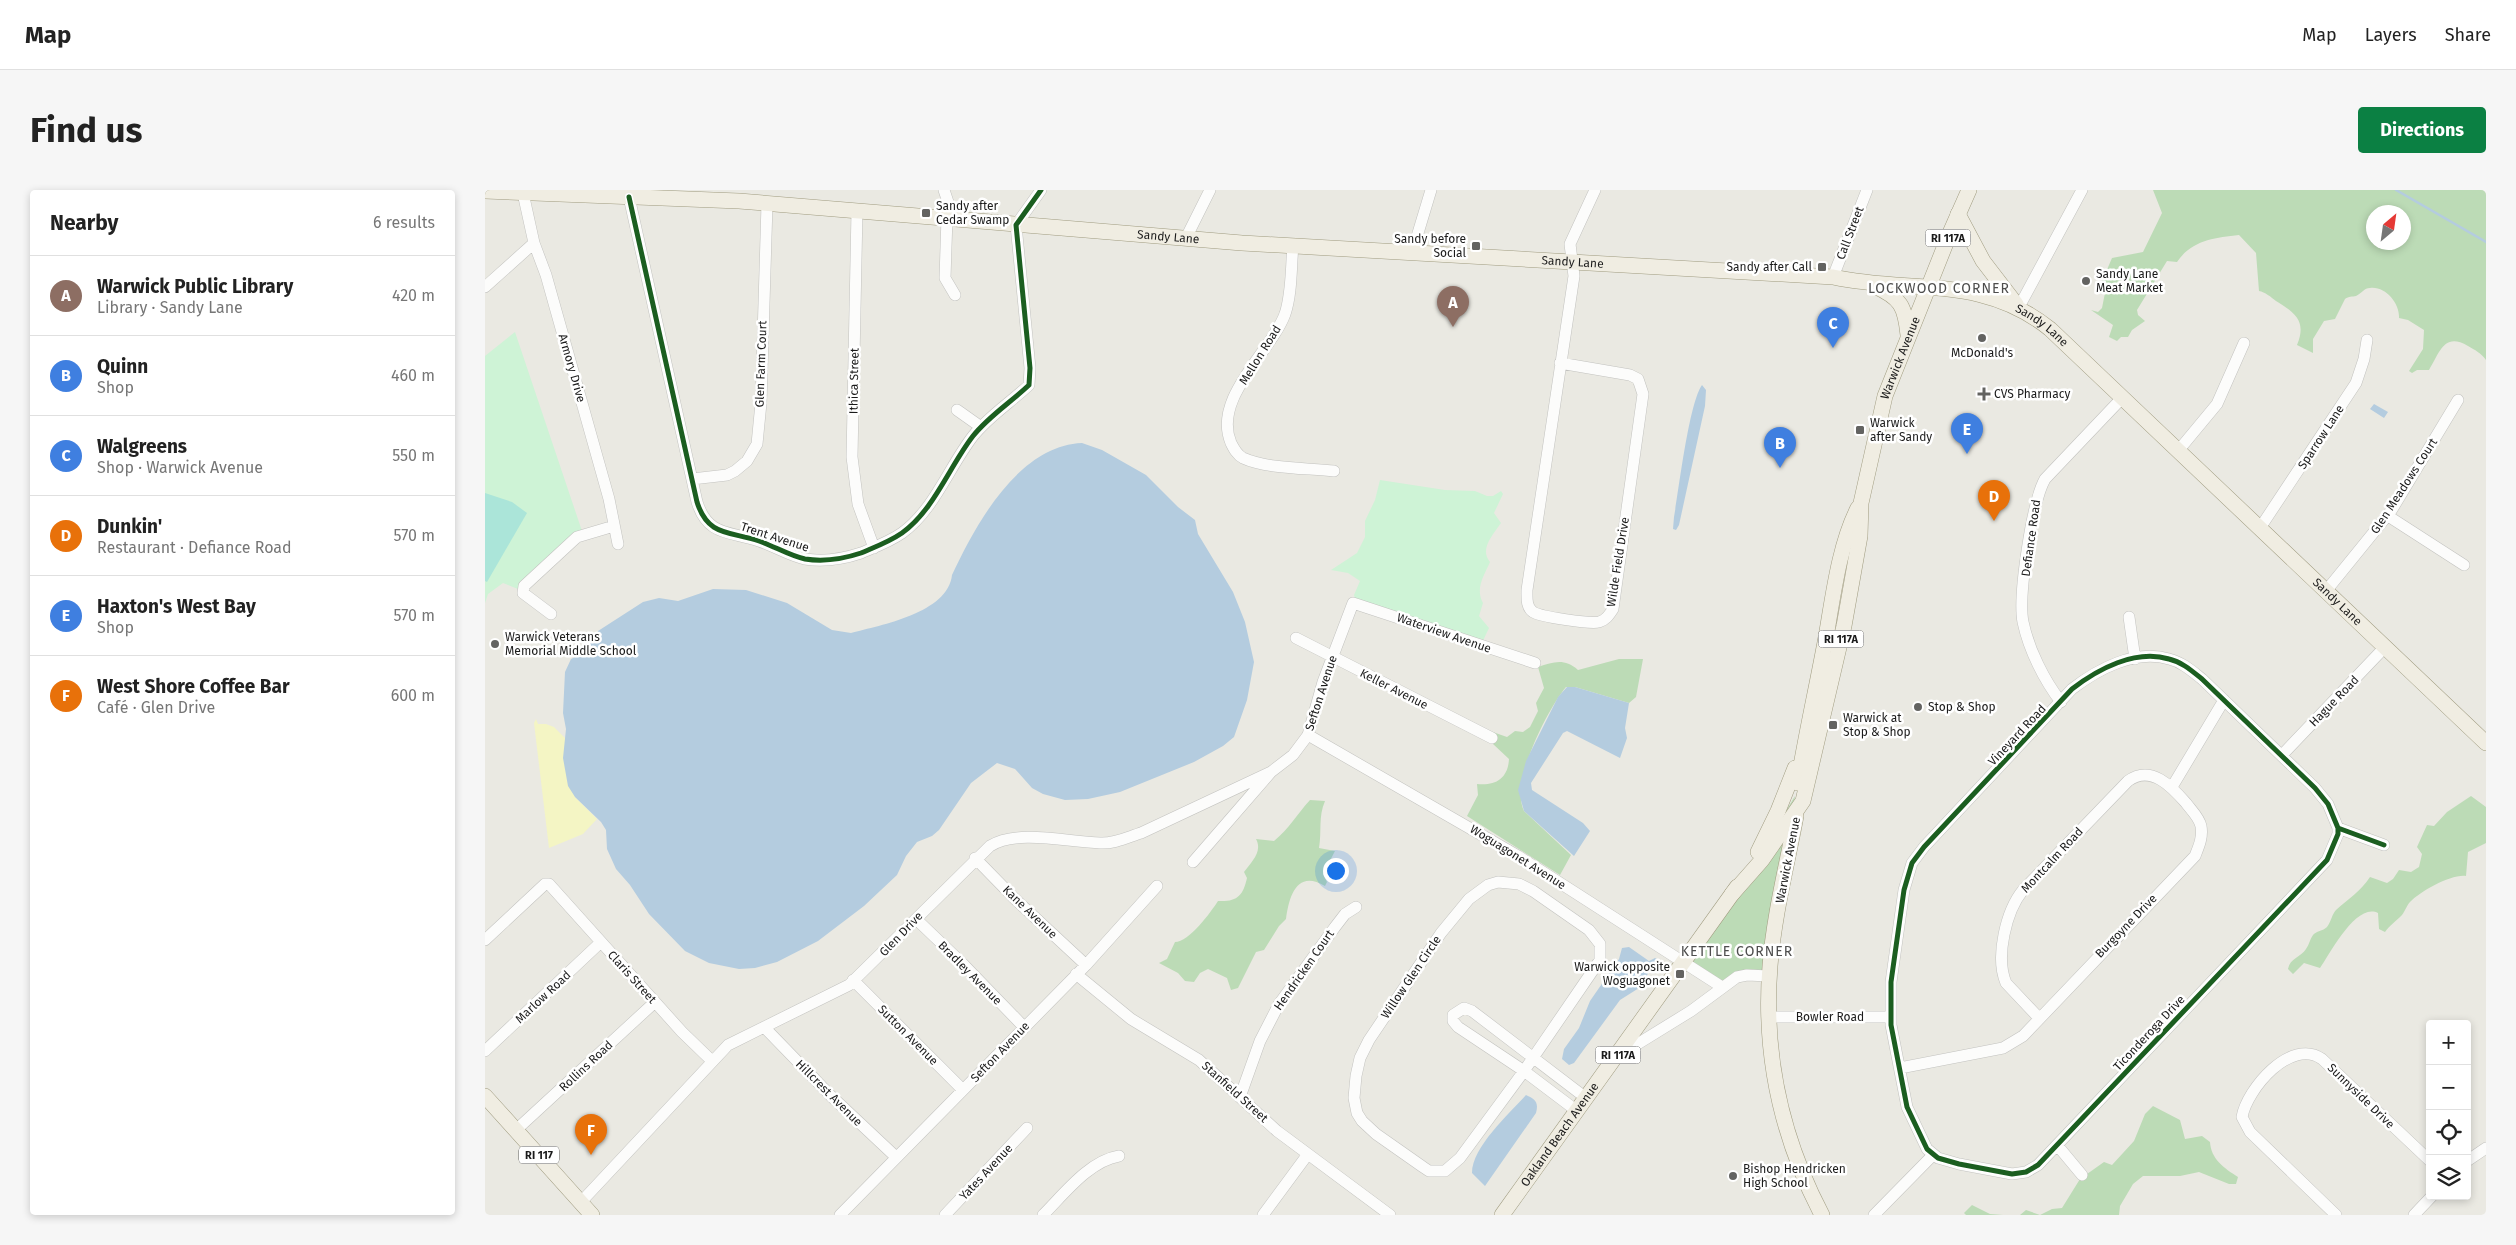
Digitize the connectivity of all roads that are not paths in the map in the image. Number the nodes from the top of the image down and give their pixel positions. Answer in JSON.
{"nodes":[{"id":1,"x":945,"y":190,"type":"edge"},
{"id":2,"x":1041,"y":190,"type":"edge"},
{"id":3,"x":1210,"y":190,"type":"edge"},
{"id":4,"x":1431,"y":190,"type":"edge"},
{"id":5,"x":1595,"y":190,"type":"edge"},
{"id":6,"x":1867,"y":190,"type":"edge"},
{"id":7,"x":1969,"y":190,"type":"edge"},
{"id":8,"x":2082,"y":190,"type":"edge"},
{"id":9,"x":485,"y":191,"type":"edge"},
{"id":10,"x":523,"y":193,"type":"junction"},
{"id":11,"x":637,"y":195,"type":"edge"},
{"id":12,"x":767,"y":204,"type":"junction"},
{"id":13,"x":857,"y":211,"type":"junction"},
{"id":14,"x":1958,"y":214,"type":"junction"},
{"id":15,"x":950,"y":217,"type":"junction"},
{"id":16,"x":1016,"y":225,"type":"junction"},
{"id":17,"x":1186,"y":238,"type":"junction"},
{"id":18,"x":534,"y":243,"type":"junction"},
{"id":19,"x":1293,"y":246,"type":"junction"},
{"id":20,"x":1412,"y":253,"type":"junction"},
{"id":21,"x":1574,"y":262,"type":"junction"},
{"id":22,"x":1833,"y":277,"type":"junction"},
{"id":23,"x":1869,"y":283,"type":"junction"},
{"id":24,"x":485,"y":287,"type":"edge"},
{"id":25,"x":1929,"y":287,"type":"junction"},
{"id":26,"x":955,"y":294,"type":"dead end"},
{"id":27,"x":2019,"y":307,"type":"junction"},
{"id":28,"x":1908,"y":336,"type":"junction"},
{"id":29,"x":2367,"y":340,"type":"dead end"},
{"id":30,"x":2244,"y":343,"type":"dead end"},
{"id":31,"x":1560,"y":363,"type":"junction"},
{"id":32,"x":2122,"y":398,"type":"junction"},
{"id":33,"x":2458,"y":400,"type":"dead end"},
{"id":34,"x":957,"y":410,"type":"dead end"},
{"id":35,"x":981,"y":427,"type":"junction"},
{"id":36,"x":2178,"y":451,"type":"junction"},
{"id":37,"x":1334,"y":472,"type":"dead end"},
{"id":38,"x":692,"y":479,"type":"junction"},
{"id":39,"x":1861,"y":503,"type":"junction"},
{"id":40,"x":2388,"y":516,"type":"junction"},
{"id":41,"x":614,"y":526,"type":"junction"},
{"id":42,"x":2260,"y":528,"type":"junction"},
{"id":43,"x":618,"y":544,"type":"dead end"},
{"id":44,"x":873,"y":548,"type":"junction"},
{"id":45,"x":2464,"y":565,"type":"dead end"},
{"id":46,"x":2326,"y":591,"type":"junction"},
{"id":47,"x":1353,"y":603,"type":"joint"},
{"id":48,"x":551,"y":614,"type":"dead end"},
{"id":49,"x":2129,"y":617,"type":"dead end"},
{"id":50,"x":1296,"y":638,"type":"dead end"},
{"id":51,"x":2385,"y":647,"type":"junction"},
{"id":52,"x":1332,"y":658,"type":"junction"},
{"id":53,"x":2135,"y":659,"type":"junction"},
{"id":54,"x":1535,"y":663,"type":"dead end"},
{"id":55,"x":2224,"y":700,"type":"junction"},
{"id":56,"x":2061,"y":702,"type":"junction"},
{"id":57,"x":1308,"y":735,"type":"junction"},
{"id":58,"x":1805,"y":736,"type":"junction"},
{"id":59,"x":1492,"y":738,"type":"dead end"},
{"id":60,"x":2486,"y":742,"type":"edge"},
{"id":61,"x":2282,"y":755,"type":"junction"},
{"id":62,"x":1271,"y":772,"type":"junction"},
{"id":63,"x":2172,"y":788,"type":"junction"},
{"id":64,"x":1800,"y":806,"type":"junction"},
{"id":65,"x":2338,"y":828,"type":"junction"},
{"id":66,"x":2384,"y":845,"type":"dead end"},
{"id":67,"x":975,"y":858,"type":"junction"},
{"id":68,"x":1193,"y":862,"type":"dead end"},
{"id":69,"x":1157,"y":886,"type":"dead end"},
{"id":70,"x":1732,"y":894,"type":"junction"},
{"id":71,"x":1356,"y":907,"type":"dead end"},
{"id":72,"x":915,"y":919,"type":"junction"},
{"id":73,"x":485,"y":940,"type":"edge"},
{"id":74,"x":601,"y":942,"type":"junction"},
{"id":75,"x":1683,"y":964,"type":"junction"},
{"id":76,"x":1086,"y":965,"type":"junction"},
{"id":77,"x":1076,"y":974,"type":"junction"},
{"id":78,"x":1769,"y":976,"type":"junction"},
{"id":79,"x":853,"y":980,"type":"junction"},
{"id":80,"x":1722,"y":987,"type":"junction"},
{"id":81,"x":655,"y":1002,"type":"junction"},
{"id":82,"x":1768,"y":1017,"type":"junction"},
{"id":83,"x":1891,"y":1017,"type":"junction"},
{"id":84,"x":2039,"y":1018,"type":"junction"},
{"id":85,"x":764,"y":1027,"type":"junction"},
{"id":86,"x":1024,"y":1027,"type":"junction"},
{"id":87,"x":1509,"y":1037,"type":"junction"},
{"id":88,"x":485,"y":1051,"type":"edge"},
{"id":89,"x":1497,"y":1055,"type":"junction"},
{"id":90,"x":1618,"y":1056,"type":"junction"},
{"id":91,"x":1533,"y":1057,"type":"junction"},
{"id":92,"x":711,"y":1061,"type":"junction"},
{"id":93,"x":1900,"y":1068,"type":"junction"},
{"id":94,"x":1524,"y":1071,"type":"junction"},
{"id":95,"x":963,"y":1090,"type":"junction"},
{"id":96,"x":485,"y":1096,"type":"edge"},
{"id":97,"x":1240,"y":1097,"type":"junction"},
{"id":98,"x":1586,"y":1098,"type":"junction"},
{"id":99,"x":1577,"y":1111,"type":"junction"},
{"id":100,"x":1027,"y":1128,"type":"dead end"},
{"id":101,"x":516,"y":1130,"type":"junction"},
{"id":102,"x":2057,"y":1145,"type":"junction"},
{"id":103,"x":2486,"y":1148,"type":"edge"},
{"id":104,"x":1308,"y":1154,"type":"junction"},
{"id":105,"x":1933,"y":1155,"type":"junction"},
{"id":106,"x":1119,"y":1156,"type":"dead end"},
{"id":107,"x":896,"y":1157,"type":"junction"},
{"id":108,"x":2426,"y":1157,"type":"edge"},
{"id":109,"x":2471,"y":1158,"type":"edge"},
{"id":110,"x":2082,"y":1175,"type":"dead end"},
{"id":111,"x":2428,"y":1200,"type":"edge"},
{"id":112,"x":581,"y":1202,"type":"junction"},
{"id":113,"x":1386,"y":1214,"type":"edge"},
{"id":114,"x":592,"y":1215,"type":"edge"},
{"id":115,"x":840,"y":1215,"type":"edge"},
{"id":116,"x":945,"y":1215,"type":"edge"},
{"id":117,"x":1043,"y":1215,"type":"edge"},
{"id":118,"x":1263,"y":1215,"type":"edge"},
{"id":119,"x":1502,"y":1215,"type":"edge"},
{"id":120,"x":1822,"y":1215,"type":"edge"},
{"id":121,"x":1874,"y":1215,"type":"edge"},
{"id":122,"x":2336,"y":1215,"type":"edge"},
{"id":123,"x":2414,"y":1215,"type":"edge"}],
"edges":[{"from":1,"to":15,"type":"street"},
{"from":2,"to":16,"type":"street"},
{"from":3,"to":17,"type":"street"},
{"from":4,"to":20,"type":"street"},
{"from":5,"to":21,"type":"street","name":"Wilde Field Drive"},
{"from":6,"to":22,"type":"street","name":"Call Street"},
{"from":7,"to":14,"type":"main road","name":"Warwick Avenue","number":"RI 117A"},
{"from":8,"to":27,"type":"street"},
{"from":9,"to":10,"type":"main road","name":"Sandy Lane"},
{"from":10,"to":11,"type":"main road","name":"Sandy Lane"},
{"from":10,"to":18,"type":"street","name":"Armory Drive"},
{"from":11,"to":12,"type":"main road","name":"Sandy Lane"},
{"from":11,"to":38,"type":"street","name":"Trent Avenue"},
{"from":12,"to":13,"type":"main road","name":"Sandy Lane"},
{"from":12,"to":38,"type":"street","name":"Glen Farm Court"},
{"from":13,"to":15,"type":"main road","name":"Sandy Lane"},
{"from":13,"to":44,"type":"street","name":"Ithica Street"},
{"from":14,"to":25,"type":"main road","name":"Warwick Avenue","number":"RI 117A"},
{"from":14,"to":27,"type":"main road"},
{"from":15,"to":16,"type":"main road","name":"Sandy Lane"},
{"from":15,"to":26,"type":"street"},
{"from":16,"to":17,"type":"main road","name":"Sandy Lane"},
{"from":16,"to":35,"type":"street","name":"Trent Avenue"},
{"from":17,"to":19,"type":"main road","name":"Sandy Lane"},
{"from":18,"to":24,"type":"street"},
{"from":18,"to":41,"type":"street","name":"Armory Drive"},
{"from":19,"to":20,"type":"main road","name":"Sandy Lane"},
{"from":19,"to":37,"type":"street","name":"Mellon Road"},
{"from":20,"to":21,"type":"main road","name":"Sandy Lane"},
{"from":21,"to":22,"type":"main road","name":"Sandy Lane"},
{"from":21,"to":31,"type":"street","name":"Wilde Field Drive"},
{"from":22,"to":23,"type":"main road","name":"Sandy Lane"},
{"from":23,"to":25,"type":"main road","name":"Sandy Lane"},
{"from":23,"to":28,"type":"main road"},
{"from":25,"to":27,"type":"main road","name":"Sandy Lane"},
{"from":25,"to":28,"type":"main road","name":"Warwick Avenue","number":"RI 117A"},
{"from":27,"to":32,"type":"main road","name":"Sandy Lane"},
{"from":28,"to":39,"type":"main road","name":"Warwick Avenue","number":"RI 117A"},
{"from":29,"to":42,"type":"street","name":"Sparrow Lane"},
{"from":30,"to":36,"type":"street"},
{"from":31,"to":31,"type":"street","name":"Wilde Field Drive"},
{"from":32,"to":36,"type":"main road","name":"Sandy Lane"},
{"from":32,"to":56,"type":"street","name":"Defiance Road"},
{"from":33,"to":40,"type":"street","name":"Glen Meadows Court"},
{"from":34,"to":35,"type":"street"},
{"from":35,"to":44,"type":"street","name":"Trent Avenue"},
{"from":36,"to":42,"type":"main road","name":"Sandy Lane"},
{"from":38,"to":44,"type":"street","name":"Trent Avenue"},
{"from":39,"to":58,"type":"main road","name":"Warwick Avenue","number":"RI 117A"},
{"from":39,"to":64,"type":"main road","name":"Warwick Avenue","number":"RI 117A"},
{"from":40,"to":45,"type":"street"},
{"from":40,"to":46,"type":"street","name":"Glen Meadows Court"},
{"from":41,"to":43,"type":"street","name":"Armory Drive"},
{"from":41,"to":48,"type":"street"},
{"from":42,"to":46,"type":"main road","name":"Sandy Lane"},
{"from":46,"to":51,"type":"main road","name":"Sandy Lane"},
{"from":47,"to":52,"type":"street","name":"Sefton Avenue"},
{"from":47,"to":54,"type":"street","name":"Waterview Avenue"},
{"from":49,"to":53,"type":"street"},
{"from":50,"to":52,"type":"street","name":"Keller Avenue"},
{"from":51,"to":60,"type":"main road","name":"Sandy Lane"},
{"from":51,"to":61,"type":"street","name":"Hague Road"},
{"from":52,"to":57,"type":"street","name":"Sefton Avenue"},
{"from":52,"to":59,"type":"street","name":"Keller Avenue"},
{"from":53,"to":55,"type":"street","name":"Vineyard Road"},
{"from":53,"to":56,"type":"street","name":"Vineyard Road"},
{"from":55,"to":61,"type":"street","name":"Vineyard Road"},
{"from":55,"to":63,"type":"street"},
{"from":56,"to":83,"type":"street","name":"Vineyard Road"},
{"from":57,"to":62,"type":"street","name":"Sefton Avenue"},
{"from":57,"to":75,"type":"street","name":"Woguagonet Avenue"},
{"from":58,"to":64,"type":"main road","name":"Warwick Avenue"},
{"from":58,"to":70,"type":"main road","name":"Oakland Beach Avenue","number":"RI 117A"},
{"from":61,"to":65,"type":"street","name":"Vineyard Road"},
{"from":62,"to":67,"type":"street","name":"Glen Drive"},
{"from":62,"to":68,"type":"street","name":"Sefton Avenue"},
{"from":63,"to":84,"type":"street","name":"Burgoyne Drive"},
{"from":63,"to":84,"type":"street","name":"Montcalm Road"},
{"from":64,"to":70,"type":"main road","name":"Oakland Beach Avenue","number":"RI 117A"},
{"from":64,"to":78,"type":"main road","name":"Warwick Avenue"},
{"from":65,"to":66,"type":"street"},
{"from":65,"to":102,"type":"street","name":"Ticonderoga Drive"},
{"from":67,"to":72,"type":"street","name":"Glen Drive"},
{"from":67,"to":76,"type":"street","name":"Kane Avenue"},
{"from":69,"to":76,"type":"street","name":"Sefton Avenue"},
{"from":70,"to":75,"type":"main road","name":"Oakland Beach Avenue","number":"RI 117A"},
{"from":71,"to":97,"type":"street","name":"Hendricken Court"},
{"from":72,"to":79,"type":"street","name":"Glen Drive"},
{"from":72,"to":86,"type":"street","name":"Bradley Avenue"},
{"from":73,"to":74,"type":"street","name":"Claris Street"},
{"from":74,"to":81,"type":"street","name":"Claris Street"},
{"from":74,"to":88,"type":"street","name":"Marlow Road"},
{"from":75,"to":80,"type":"street","name":"Woguagonet Avenue"},
{"from":75,"to":90,"type":"main road","name":"Oakland Beach Avenue","number":"RI 117A"},
{"from":76,"to":77,"type":"street","name":"Sefton Avenue"},
{"from":77,"to":86,"type":"street","name":"Sefton Avenue"},
{"from":77,"to":97,"type":"street","name":"Stanfield Street"},
{"from":78,"to":80,"type":"street","name":"Oakland Beach Avenue"},
{"from":78,"to":82,"type":"main road","name":"Warwick Avenue"},
{"from":79,"to":85,"type":"street","name":"Glen Drive"},
{"from":79,"to":95,"type":"street","name":"Sutton Avenue"},
{"from":80,"to":90,"type":"street","name":"Oakland Beach Avenue"},
{"from":81,"to":92,"type":"street","name":"Claris Street"},
{"from":81,"to":101,"type":"street","name":"Rollins Road"},
{"from":82,"to":83,"type":"street","name":"Bowler Road"},
{"from":82,"to":120,"type":"main road","name":"Warwick Avenue"},
{"from":83,"to":93,"type":"street","name":"Vineyard Road"},
{"from":84,"to":93,"type":"street","name":"Burgoyne Drive"},
{"from":85,"to":92,"type":"street","name":"Glen Drive"},
{"from":85,"to":107,"type":"street","name":"Hillcrest Avenue"},
{"from":86,"to":95,"type":"street","name":"Sefton Avenue"},
{"from":87,"to":89,"type":"street"},
{"from":87,"to":89,"type":"street"},
{"from":87,"to":91,"type":"street"},
{"from":89,"to":94,"type":"street"},
{"from":90,"to":98,"type":"main road","name":"Oakland Beach Avenue","number":"RI 117A"},
{"from":91,"to":94,"type":"street","name":"Willow Glen Circle"},
{"from":91,"to":94,"type":"street","name":"Willow Glen Circle"},
{"from":91,"to":98,"type":"street"},
{"from":92,"to":112,"type":"street","name":"Glen Drive"},
{"from":93,"to":105,"type":"street","name":"Vineyard Road"},
{"from":94,"to":99,"type":"street"},
{"from":95,"to":107,"type":"street","name":"Sefton Avenue"},
{"from":96,"to":101,"type":"main road","number":"RI 117"},
{"from":97,"to":104,"type":"street","name":"Stanfield Street"},
{"from":98,"to":99,"type":"main road","name":"Oakland Beach Avenue","number":"RI 117A"},
{"from":99,"to":119,"type":"main road","name":"Oakland Beach Avenue","number":"RI 117A"},
{"from":100,"to":116,"type":"street","name":"Yates Avenue"},
{"from":101,"to":112,"type":"main road","number":"RI 117"},
{"from":102,"to":105,"type":"street","name":"Ticonderoga Drive"},
{"from":102,"to":110,"type":"street"},
{"from":103,"to":109,"type":"street"},
{"from":104,"to":113,"type":"street","name":"Stanfield Street"},
{"from":104,"to":118,"type":"street"},
{"from":105,"to":121,"type":"street"},
{"from":106,"to":117,"type":"street"},
{"from":107,"to":115,"type":"street","name":"Sefton Avenue"},
{"from":108,"to":122,"type":"street","name":"Sunnyside Drive"},
{"from":111,"to":123,"type":"street"},
{"from":112,"to":114,"type":"main road","number":"RI 117"}]}
